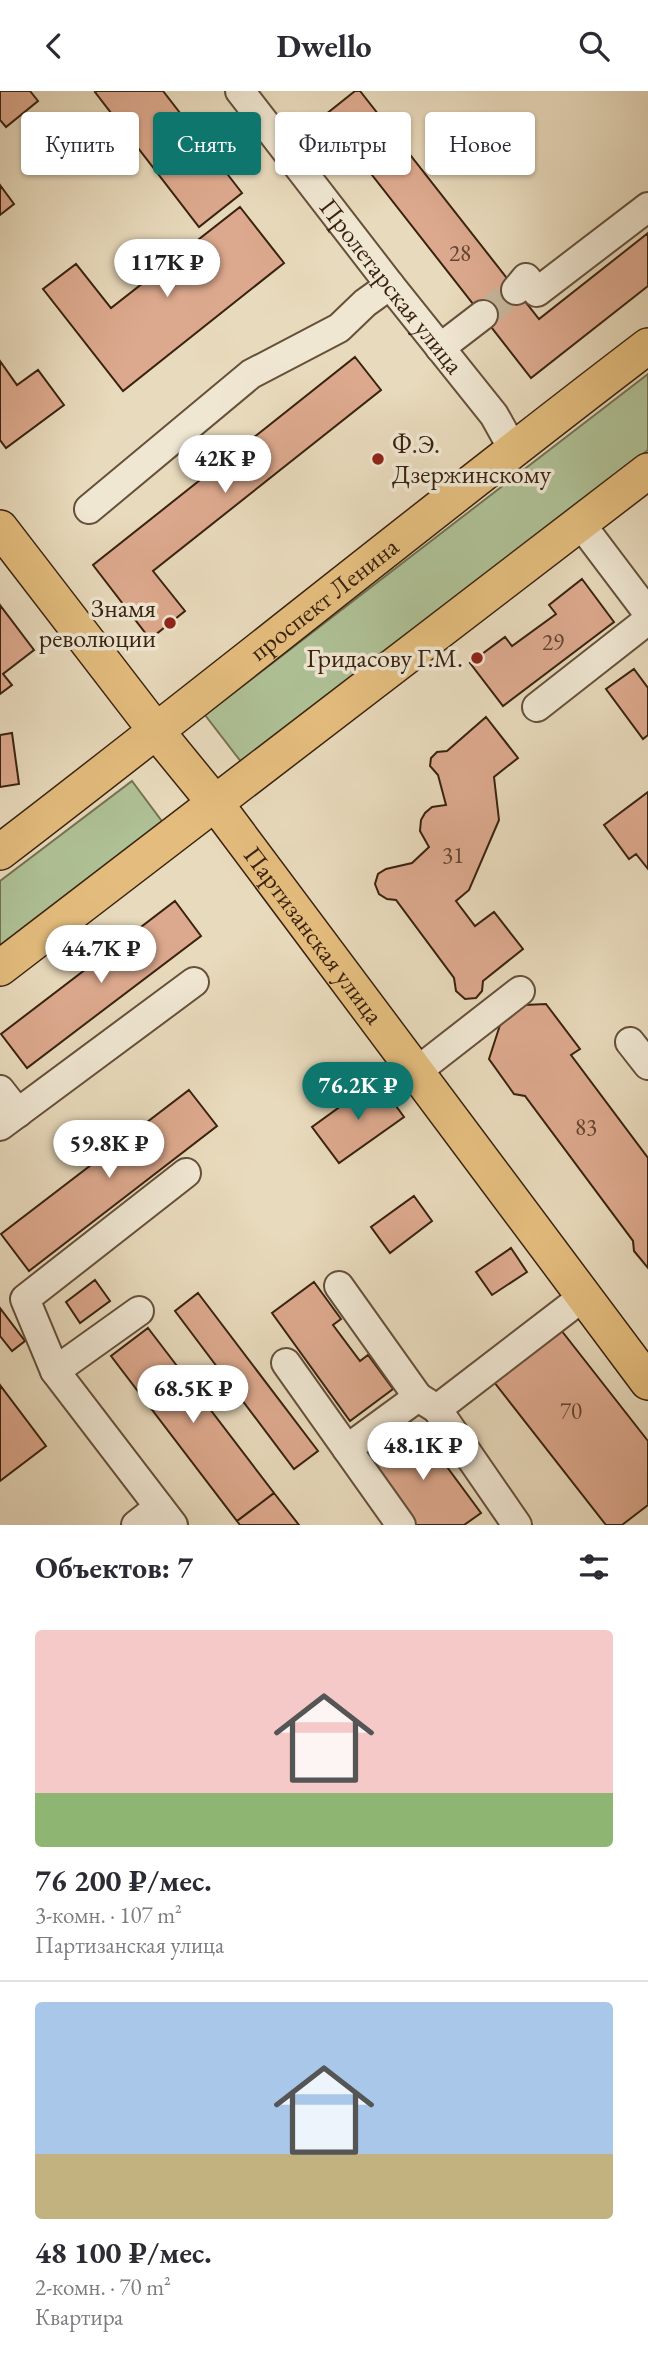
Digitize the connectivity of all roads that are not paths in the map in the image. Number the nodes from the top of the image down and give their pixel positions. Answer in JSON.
{"nodes":[{"id":1,"x":240,"y":91,"type":"edge"},
{"id":2,"x":648,"y":207,"type":"edge"},
{"id":3,"x":390,"y":285,"type":"junction"},
{"id":4,"x":516,"y":290,"type":"tunnel mouth"},
{"id":5,"x":482,"y":316,"type":"tunnel mouth"},
{"id":6,"x":648,"y":347,"type":"edge"},
{"id":7,"x":440,"y":348,"type":"junction"},
{"id":8,"x":513,"y":449,"type":"junction"},
{"id":9,"x":648,"y":471,"type":"edge"},
{"id":10,"x":89,"y":509,"type":"dead end"},
{"id":11,"x":580,"y":523,"type":"junction"},
{"id":12,"x":0,"y":528,"type":"edge"},
{"id":13,"x":648,"y":613,"type":"edge"},
{"id":14,"x":648,"y":620,"type":"edge"},
{"id":15,"x":537,"y":707,"type":"dead end"},
{"id":16,"x":157,"y":732,"type":"junction"},
{"id":17,"x":215,"y":803,"type":"junction"},
{"id":18,"x":0,"y":852,"type":"edge"},
{"id":19,"x":0,"y":968,"type":"edge"},
{"id":20,"x":194,"y":982,"type":"dead end"},
{"id":21,"x":520,"y":991,"type":"dead end"},
{"id":22,"x":630,"y":1042,"type":"dead end"},
{"id":23,"x":648,"y":1065,"type":"edge"},
{"id":24,"x":416,"y":1072,"type":"junction"},
{"id":25,"x":0,"y":1090,"type":"edge"},
{"id":26,"x":9,"y":1119,"type":"edge"},
{"id":27,"x":186,"y":1173,"type":"dead end"},
{"id":28,"x":340,"y":1286,"type":"dead end"},
{"id":29,"x":584,"y":1296,"type":"junction"},
{"id":30,"x":139,"y":1311,"type":"dead end"},
{"id":31,"x":286,"y":1363,"type":"dead end"},
{"id":32,"x":55,"y":1371,"type":"junction"},
{"id":33,"x":645,"y":1373,"type":"edge"},
{"id":34,"x":428,"y":1403,"type":"junction"},
{"id":35,"x":347,"y":1449,"type":"junction"},
{"id":36,"x":166,"y":1516,"type":"edge"},
{"id":37,"x":136,"y":1525,"type":"edge"},
{"id":38,"x":401,"y":1525,"type":"edge"},
{"id":39,"x":517,"y":1525,"type":"edge"}],
"edges":[{"from":1,"to":3,"type":"street","name":"Пролетарская улица"},
{"from":2,"to":4,"type":"street"},
{"from":3,"to":7,"type":"street","name":"Пролетарская улица"},
{"from":3,"to":10,"type":"street"},
{"from":5,"to":7,"type":"street"},
{"from":6,"to":8,"type":"main road","name":"проспект Ленина"},
{"from":7,"to":8,"type":"street","name":"Пролетарская улица"},
{"from":8,"to":16,"type":"main road","name":"проспект Ленина"},
{"from":9,"to":11,"type":"main road"},
{"from":11,"to":13,"type":"street"},
{"from":11,"to":17,"type":"main road"},
{"from":12,"to":16,"type":"main road","name":"Партизанская улица"},
{"from":14,"to":15,"type":"street"},
{"from":16,"to":17,"type":"main road","name":"Партизанская улица"},
{"from":16,"to":18,"type":"main road","name":"проспект Ленина"},
{"from":17,"to":19,"type":"main road"},
{"from":17,"to":24,"type":"main road","name":"Партизанская улица"},
{"from":20,"to":26,"type":"street"},
{"from":21,"to":24,"type":"street"},
{"from":22,"to":23,"type":"street"},
{"from":24,"to":29,"type":"main road","name":"Партизанская улица"},
{"from":25,"to":26,"type":"street"},
{"from":27,"to":32,"type":"street"},
{"from":28,"to":34,"type":"street"},
{"from":29,"to":33,"type":"main road","name":"Партизанская улица"},
{"from":29,"to":34,"type":"street"},
{"from":30,"to":32,"type":"street"},
{"from":31,"to":35,"type":"street"},
{"from":32,"to":36,"type":"street"},
{"from":34,"to":35,"type":"street"},
{"from":34,"to":39,"type":"street"},
{"from":35,"to":38,"type":"street"},
{"from":36,"to":37,"type":"street"}]}
